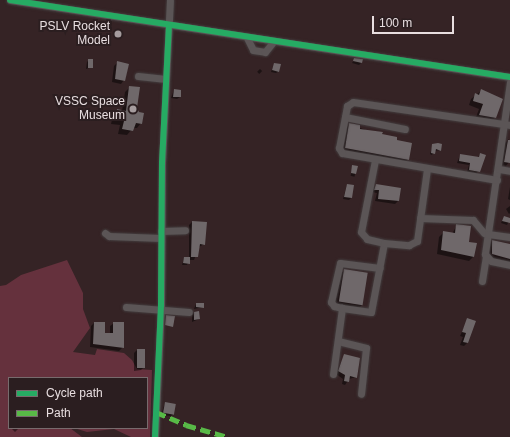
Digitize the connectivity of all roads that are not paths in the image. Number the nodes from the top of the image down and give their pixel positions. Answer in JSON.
{"nodes":[{"id":1,"x":10,"y":0,"type":"edge"},
{"id":2,"x":170,"y":0,"type":"edge"},
{"id":3,"x":169,"y":26,"type":"junction"},
{"id":4,"x":247,"y":38,"type":"junction"},
{"id":5,"x":273,"y":42,"type":"junction"},
{"id":6,"x":138,"y":76,"type":"dead end"},
{"id":7,"x":510,"y":78,"type":"edge"},
{"id":8,"x":166,"y":79,"type":"junction"},
{"id":9,"x":510,"y":82,"type":"edge"},
{"id":10,"x":345,"y":117,"type":"junction"},
{"id":11,"x":507,"y":125,"type":"edge"},
{"id":12,"x":405,"y":129,"type":"dead end"},
{"id":13,"x":374,"y":160,"type":"junction"},
{"id":14,"x":427,"y":169,"type":"junction"},
{"id":15,"x":499,"y":169,"type":"junction"},
{"id":16,"x":510,"y":171,"type":"edge"},
{"id":17,"x":497,"y":180,"type":"junction"},
{"id":18,"x":420,"y":218,"type":"junction"},
{"id":19,"x":185,"y":230,"type":"dead end"},
{"id":20,"x":105,"y":233,"type":"dead end"},
{"id":21,"x":161,"y":234,"type":"junction"},
{"id":22,"x":486,"y":234,"type":"junction"},
{"id":23,"x":510,"y":237,"type":"edge"},
{"id":24,"x":384,"y":243,"type":"junction"},
{"id":25,"x":486,"y":257,"type":"junction"},
{"id":26,"x":510,"y":265,"type":"edge"},
{"id":27,"x":380,"y":268,"type":"junction"},
{"id":28,"x":482,"y":281,"type":"dead end"},
{"id":29,"x":126,"y":307,"type":"dead end"},
{"id":30,"x":342,"y":308,"type":"junction"},
{"id":31,"x":161,"y":310,"type":"junction"},
{"id":32,"x":190,"y":312,"type":"dead end"},
{"id":33,"x":338,"y":341,"type":"junction"},
{"id":34,"x":333,"y":374,"type":"dead end"},
{"id":35,"x":362,"y":394,"type":"dead end"},
{"id":36,"x":155,"y":437,"type":"edge"}],
"edges":[{"from":1,"to":3,"type":"street"},
{"from":2,"to":3,"type":"street"},
{"from":3,"to":4,"type":"street"},
{"from":3,"to":8,"type":"street"},
{"from":4,"to":5,"type":"street"},
{"from":4,"to":5,"type":"street"},
{"from":5,"to":7,"type":"street"},
{"from":6,"to":8,"type":"street"},
{"from":8,"to":21,"type":"street"},
{"from":9,"to":11,"type":"street"},
{"from":10,"to":11,"type":"street"},
{"from":10,"to":12,"type":"street"},
{"from":10,"to":13,"type":"street"},
{"from":11,"to":15,"type":"street"},
{"from":13,"to":14,"type":"street"},
{"from":13,"to":24,"type":"street"},
{"from":14,"to":17,"type":"street"},
{"from":14,"to":18,"type":"street"},
{"from":15,"to":16,"type":"street"},
{"from":15,"to":17,"type":"street"},
{"from":17,"to":22,"type":"street"},
{"from":18,"to":22,"type":"street"},
{"from":18,"to":24,"type":"street"},
{"from":19,"to":21,"type":"street"},
{"from":20,"to":21,"type":"street"},
{"from":21,"to":31,"type":"street"},
{"from":22,"to":23,"type":"street"},
{"from":22,"to":25,"type":"street"},
{"from":24,"to":27,"type":"street"},
{"from":25,"to":26,"type":"street"},
{"from":25,"to":28,"type":"street"},
{"from":27,"to":30,"type":"street"},
{"from":27,"to":30,"type":"street"},
{"from":29,"to":31,"type":"street"},
{"from":30,"to":33,"type":"street"},
{"from":31,"to":32,"type":"street"},
{"from":31,"to":36,"type":"street"},
{"from":33,"to":34,"type":"street"},
{"from":33,"to":35,"type":"street"}]}
